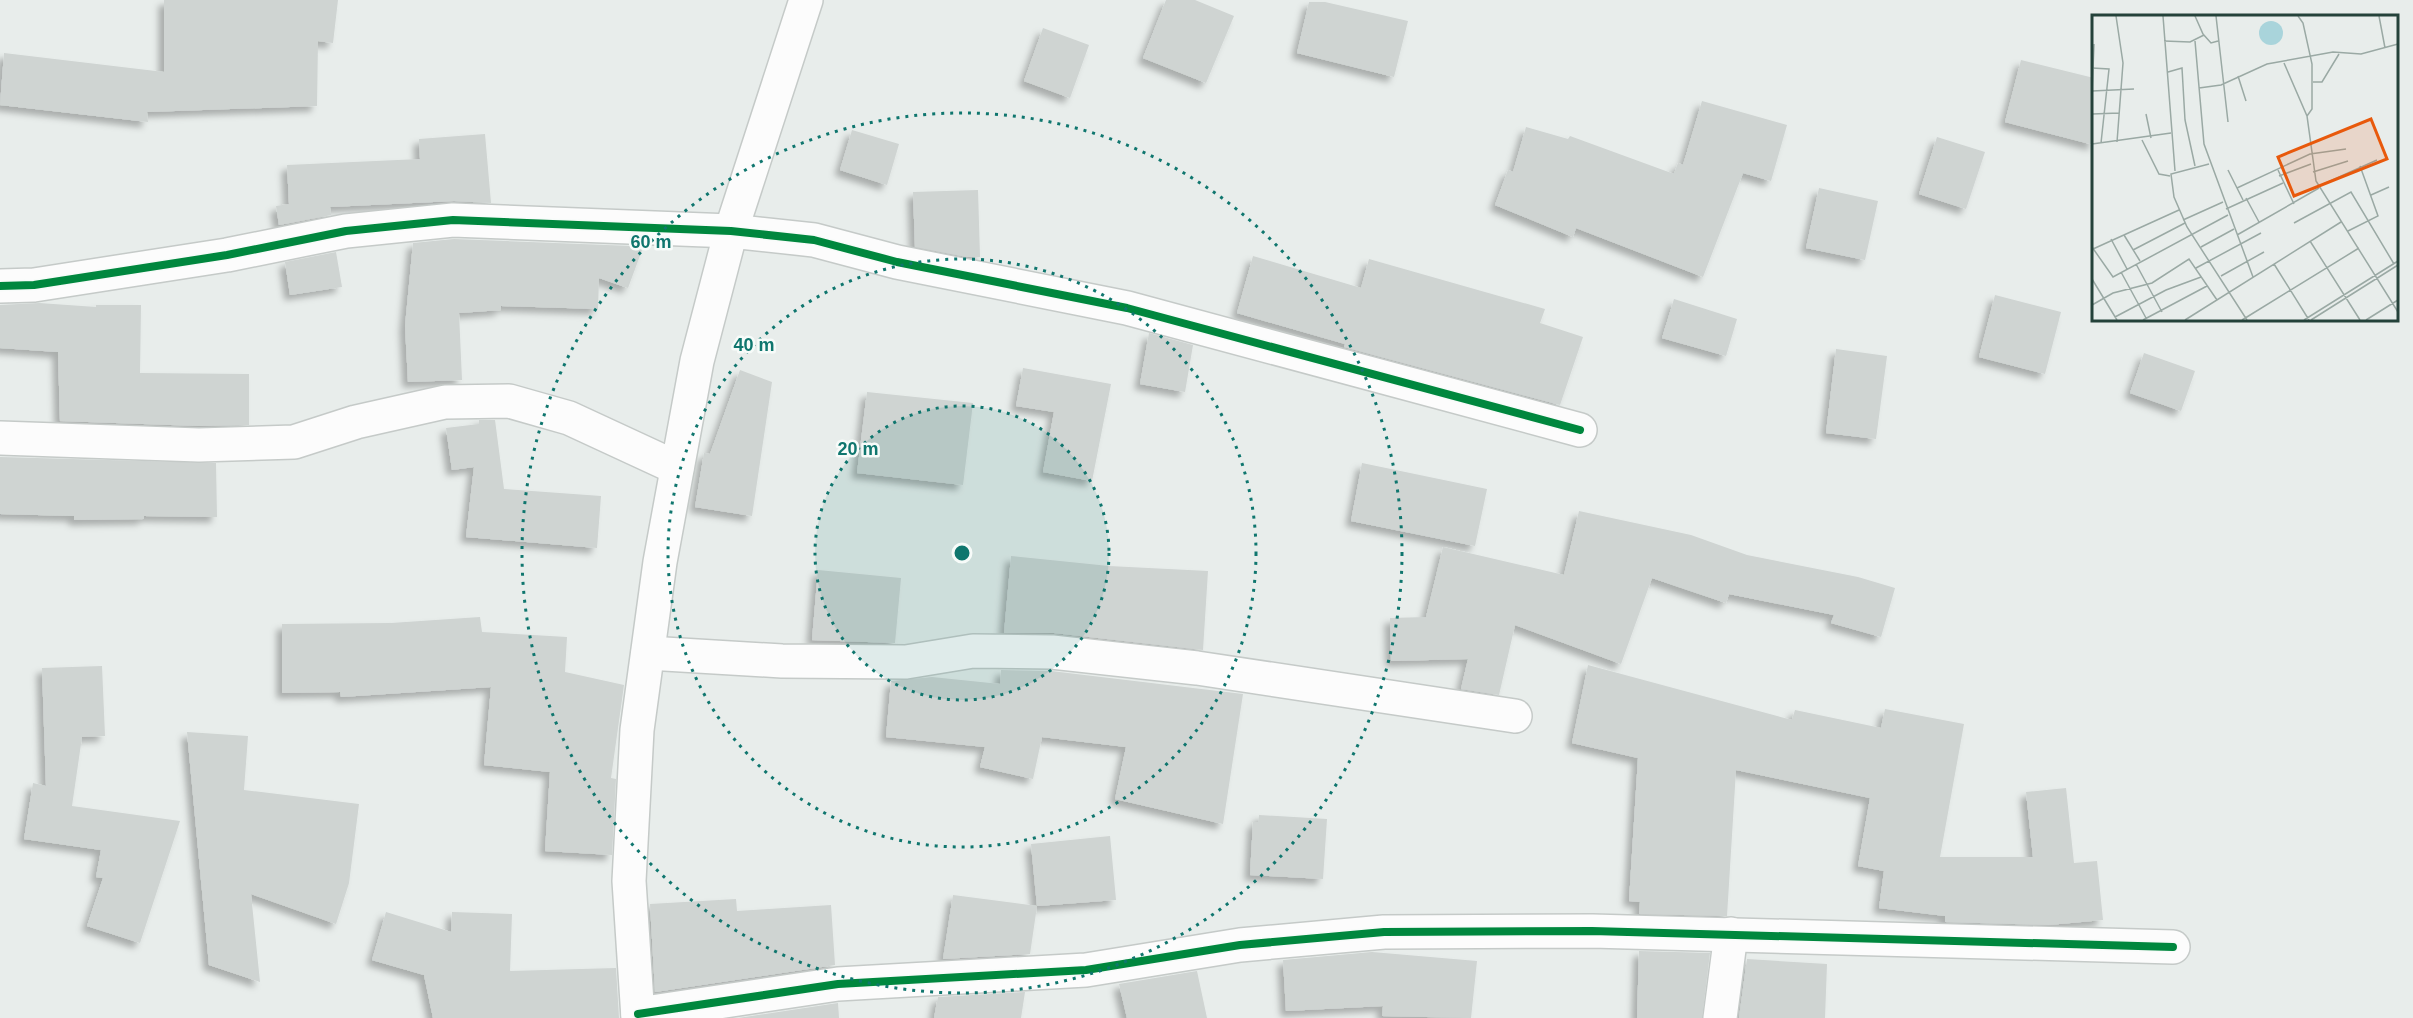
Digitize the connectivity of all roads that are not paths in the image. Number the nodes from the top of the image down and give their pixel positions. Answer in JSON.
{"nodes":[{"id":1,"x":806,"y":0,"type":"edge"},
{"id":2,"x":731,"y":231,"type":"junction"},
{"id":3,"x":0,"y":286,"type":"edge"},
{"id":4,"x":1580,"y":430,"type":"dead end"},
{"id":5,"x":0,"y":438,"type":"edge"},
{"id":6,"x":677,"y":468,"type":"junction"},
{"id":7,"x":648,"y":653,"type":"junction"},
{"id":8,"x":1515,"y":716,"type":"dead end"},
{"id":9,"x":1731,"y":934,"type":"junction"},
{"id":10,"x":2173,"y":947,"type":"dead end"},
{"id":11,"x":638,"y":1016,"type":"edge"},
{"id":12,"x":1720,"y":1018,"type":"edge"}],
"edges":[{"from":1,"to":2,"type":"street"},
{"from":2,"to":3,"type":"street"},
{"from":2,"to":4,"type":"street"},
{"from":2,"to":6,"type":"street"},
{"from":5,"to":6,"type":"street"},
{"from":6,"to":7,"type":"street"},
{"from":7,"to":8,"type":"street"},
{"from":7,"to":11,"type":"street"},
{"from":9,"to":10,"type":"street"},
{"from":9,"to":11,"type":"street"},
{"from":9,"to":12,"type":"street"}]}
